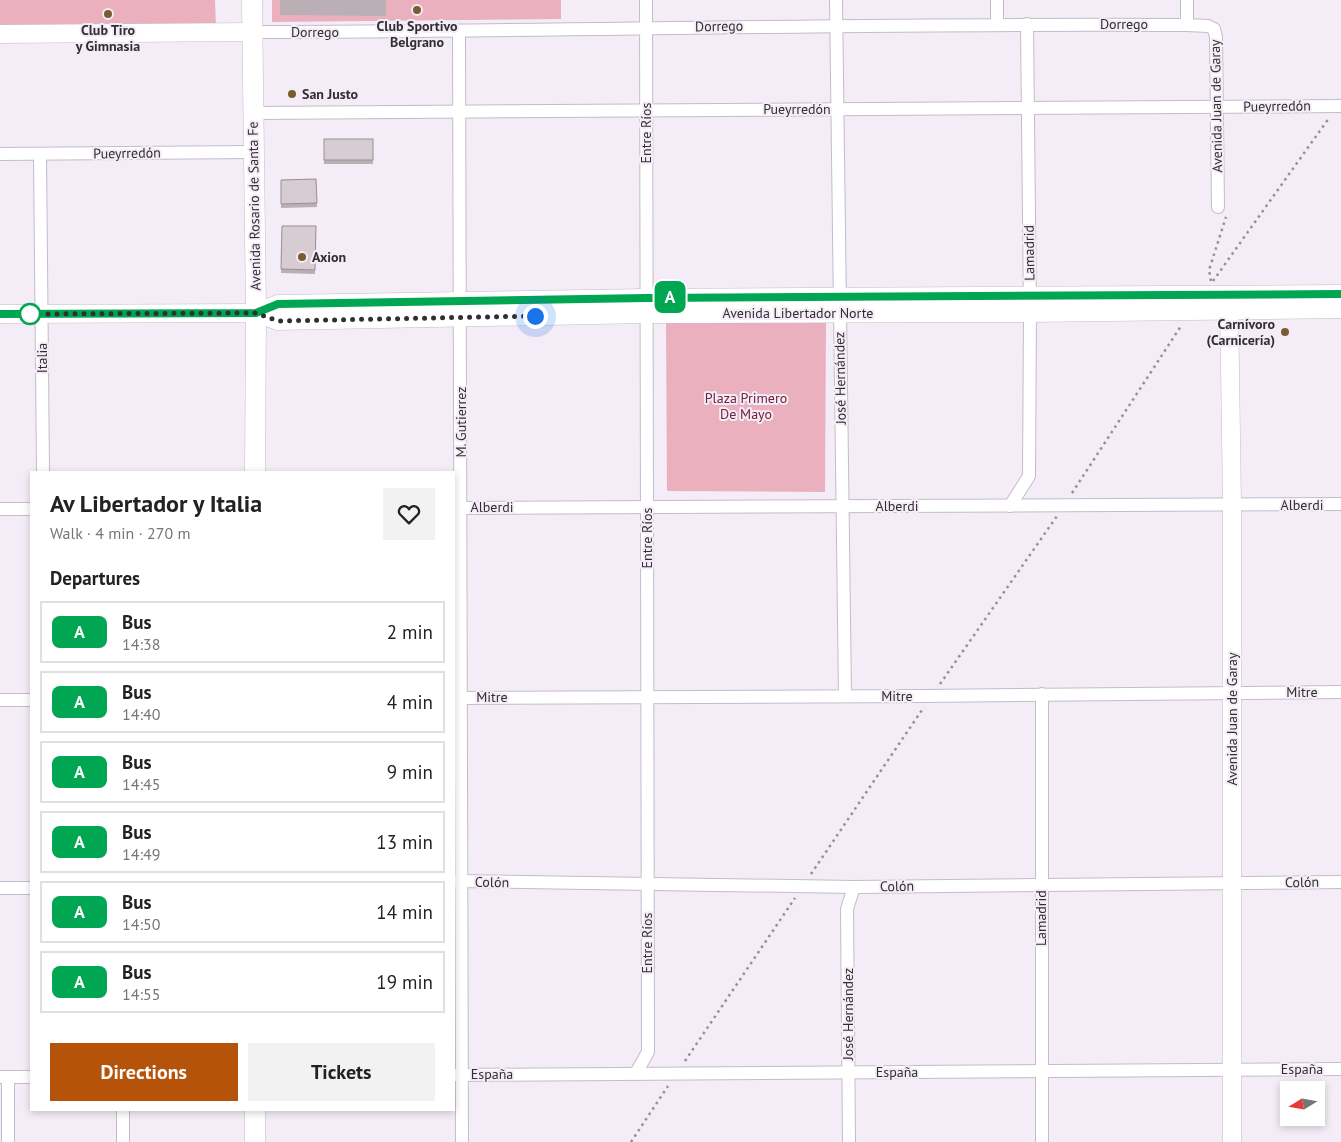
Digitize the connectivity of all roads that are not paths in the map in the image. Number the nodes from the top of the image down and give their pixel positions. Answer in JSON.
{"nodes":[{"id":1,"x":252,"y":0,"type":"edge"},
{"id":2,"x":646,"y":0,"type":"edge"},
{"id":3,"x":836,"y":0,"type":"edge"},
{"id":4,"x":998,"y":0,"type":"edge"},
{"id":5,"x":1186,"y":0,"type":"edge"},
{"id":6,"x":997,"y":24,"type":"junction"},
{"id":7,"x":1027,"y":24,"type":"junction"},
{"id":8,"x":836,"y":25,"type":"junction"},
{"id":9,"x":1187,"y":25,"type":"junction"},
{"id":10,"x":647,"y":27,"type":"junction"},
{"id":11,"x":252,"y":32,"type":"junction"},
{"id":12,"x":459,"y":32,"type":"junction"},
{"id":13,"x":0,"y":34,"type":"edge"},
{"id":14,"x":1339,"y":106,"type":"edge"},
{"id":15,"x":1028,"y":107,"type":"junction"},
{"id":16,"x":1217,"y":107,"type":"junction"},
{"id":17,"x":838,"y":108,"type":"junction"},
{"id":18,"x":460,"y":110,"type":"junction"},
{"id":19,"x":646,"y":110,"type":"junction"},
{"id":20,"x":253,"y":113,"type":"junction"},
{"id":21,"x":254,"y":152,"type":"junction"},
{"id":22,"x":0,"y":154,"type":"edge"},
{"id":23,"x":40,"y":154,"type":"junction"},
{"id":24,"x":1218,"y":207,"type":"road end"},
{"id":25,"x":1341,"y":294,"type":"edge"},
{"id":26,"x":1230,"y":302,"type":"junction"},
{"id":27,"x":839,"y":305,"type":"junction"},
{"id":28,"x":1030,"y":305,"type":"junction"},
{"id":29,"x":647,"y":306,"type":"junction"},
{"id":30,"x":461,"y":308,"type":"junction"},
{"id":31,"x":1341,"y":309,"type":"edge"},
{"id":32,"x":256,"y":313,"type":"junction"},
{"id":33,"x":0,"y":314,"type":"edge"},
{"id":34,"x":42,"y":314,"type":"junction"},
{"id":35,"x":43,"y":471,"type":"edge"},
{"id":36,"x":255,"y":471,"type":"edge"},
{"id":37,"x":1341,"y":504,"type":"edge"},
{"id":38,"x":1232,"y":505,"type":"junction"},
{"id":39,"x":843,"y":506,"type":"junction"},
{"id":40,"x":1010,"y":506,"type":"junction"},
{"id":41,"x":646,"y":507,"type":"junction"},
{"id":42,"x":457,"y":508,"type":"edge"},
{"id":43,"x":0,"y":509,"type":"edge"},
{"id":44,"x":30,"y":509,"type":"edge"},
{"id":45,"x":1341,"y":692,"type":"edge"},
{"id":46,"x":1232,"y":693,"type":"junction"},
{"id":47,"x":1042,"y":694,"type":"junction"},
{"id":48,"x":647,"y":696,"type":"junction"},
{"id":49,"x":845,"y":696,"type":"junction"},
{"id":50,"x":458,"y":698,"type":"edge"},
{"id":51,"x":0,"y":700,"type":"edge"},
{"id":52,"x":30,"y":700,"type":"edge"},
{"id":53,"x":458,"y":882,"type":"edge"},
{"id":54,"x":1341,"y":882,"type":"edge"},
{"id":55,"x":1232,"y":883,"type":"junction"},
{"id":56,"x":647,"y":884,"type":"junction"},
{"id":57,"x":1041,"y":885,"type":"junction"},
{"id":58,"x":854,"y":887,"type":"junction"},
{"id":59,"x":0,"y":888,"type":"edge"},
{"id":60,"x":30,"y":888,"type":"edge"},
{"id":61,"x":1341,"y":1069,"type":"edge"},
{"id":62,"x":1232,"y":1070,"type":"junction"},
{"id":63,"x":1042,"y":1071,"type":"junction"},
{"id":64,"x":849,"y":1072,"type":"junction"},
{"id":65,"x":636,"y":1073,"type":"junction"},
{"id":66,"x":458,"y":1074,"type":"edge"},
{"id":67,"x":4,"y":1077,"type":"edge"},
{"id":68,"x":30,"y":1077,"type":"edge"},
{"id":69,"x":123,"y":1111,"type":"edge"},
{"id":70,"x":255,"y":1111,"type":"edge"},
{"id":71,"x":8,"y":1142,"type":"edge"},
{"id":72,"x":123,"y":1142,"type":"edge"},
{"id":73,"x":255,"y":1142,"type":"edge"},
{"id":74,"x":462,"y":1142,"type":"edge"},
{"id":75,"x":849,"y":1142,"type":"edge"},
{"id":76,"x":1042,"y":1142,"type":"edge"},
{"id":77,"x":1232,"y":1142,"type":"edge"}],
"edges":[{"from":1,"to":11,"type":"main road","name":"Avenida Rosario de Santa Fe"},
{"from":2,"to":10,"type":"street","name":"Entre Ríos"},
{"from":3,"to":8,"type":"street","name":"José Hernández"},
{"from":4,"to":6,"type":"street"},
{"from":5,"to":9,"type":"street"},
{"from":6,"to":7,"type":"street","name":"Dorrego"},
{"from":6,"to":8,"type":"street","name":"Dorrego"},
{"from":7,"to":9,"type":"street","name":"Dorrego"},
{"from":7,"to":15,"type":"street","name":"Lamadrid"},
{"from":8,"to":10,"type":"street","name":"Dorrego"},
{"from":8,"to":17,"type":"street","name":"José Hernández"},
{"from":9,"to":16,"type":"street","name":"Avenida Juan de Garay"},
{"from":10,"to":12,"type":"street","name":"Dorrego"},
{"from":10,"to":19,"type":"street","name":"Entre Ríos"},
{"from":11,"to":12,"type":"street","name":"Dorrego"},
{"from":11,"to":13,"type":"main road"},
{"from":11,"to":20,"type":"main road","name":"Avenida Rosario de Santa Fe"},
{"from":12,"to":18,"type":"street","name":"M. Gutierrez"},
{"from":14,"to":16,"type":"street","name":"Pueyrredón"},
{"from":15,"to":16,"type":"street","name":"Pueyrredón"},
{"from":15,"to":17,"type":"street","name":"Pueyrredón"},
{"from":15,"to":28,"type":"street","name":"Lamadrid"},
{"from":16,"to":24,"type":"street","name":"Avenida Juan de Garay"},
{"from":17,"to":19,"type":"street","name":"Pueyrredón"},
{"from":17,"to":27,"type":"street","name":"José Hernández"},
{"from":18,"to":19,"type":"street","name":"Pueyrredón"},
{"from":18,"to":20,"type":"street","name":"Pueyrredón"},
{"from":18,"to":30,"type":"street","name":"M. Gutierrez"},
{"from":19,"to":29,"type":"street","name":"Entre Ríos"},
{"from":20,"to":21,"type":"main road","name":"Avenida Rosario de Santa Fe"},
{"from":21,"to":23,"type":"street","name":"Pueyrredón"},
{"from":21,"to":32,"type":"main road","name":"Avenida Rosario de Santa Fe"},
{"from":22,"to":23,"type":"street","name":"Pueyrredón"},
{"from":23,"to":34,"type":"street","name":"Italia"},
{"from":25,"to":26,"type":"main road","name":"Avenida Libertador Norte"},
{"from":26,"to":28,"type":"main road","name":"Avenida Libertador Norte"},
{"from":26,"to":28,"type":"main road","name":"Avenida Libertador Norte"},
{"from":26,"to":31,"type":"main road","name":"Avenida Libertador Norte"},
{"from":26,"to":38,"type":"main road","name":"Avenida Juan de Garay"},
{"from":27,"to":28,"type":"main road","name":"Avenida Libertador Norte"},
{"from":27,"to":29,"type":"main road","name":"Avenida Libertador Norte"},
{"from":27,"to":39,"type":"street","name":"José Hernández"},
{"from":28,"to":40,"type":"street","name":"Lamadrid"},
{"from":29,"to":30,"type":"main road","name":"Avenida Libertador Norte"},
{"from":29,"to":41,"type":"street","name":"Entre Ríos"},
{"from":30,"to":32,"type":"main road","name":"Avenida Libertador Norte"},
{"from":30,"to":42,"type":"street","name":"M. Gutierrez"},
{"from":32,"to":34,"type":"main road","name":"Avenida Libertador Norte"},
{"from":32,"to":36,"type":"main road","name":"Avenida Rosario de Santa Fe"},
{"from":33,"to":34,"type":"main road","name":"Avenida Libertador Norte"},
{"from":34,"to":35,"type":"street","name":"Italia"},
{"from":37,"to":38,"type":"street","name":"Alberdi"},
{"from":38,"to":40,"type":"street","name":"Alberdi"},
{"from":38,"to":46,"type":"main road","name":"Avenida Juan de Garay"},
{"from":39,"to":40,"type":"street","name":"Alberdi"},
{"from":39,"to":41,"type":"street","name":"Alberdi"},
{"from":39,"to":49,"type":"street","name":"José Hernández"},
{"from":41,"to":42,"type":"street","name":"Alberdi"},
{"from":41,"to":48,"type":"street","name":"Entre Ríos"},
{"from":42,"to":50,"type":"street","name":"M. Gutierrez"},
{"from":43,"to":44,"type":"street"},
{"from":45,"to":46,"type":"street","name":"Mitre"},
{"from":46,"to":47,"type":"street","name":"Mitre"},
{"from":46,"to":55,"type":"main road","name":"Avenida Juan de Garay"},
{"from":47,"to":49,"type":"street","name":"Mitre"},
{"from":47,"to":57,"type":"street","name":"Lamadrid"},
{"from":48,"to":49,"type":"street","name":"Mitre"},
{"from":48,"to":50,"type":"street","name":"Mitre"},
{"from":48,"to":56,"type":"street","name":"Entre Ríos"},
{"from":50,"to":53,"type":"street","name":"M. Gutierrez"},
{"from":51,"to":52,"type":"street"},
{"from":53,"to":56,"type":"street","name":"Colón"},
{"from":53,"to":66,"type":"street","name":"M. Gutierrez"},
{"from":54,"to":55,"type":"street","name":"Colón"},
{"from":55,"to":57,"type":"street","name":"Colón"},
{"from":55,"to":62,"type":"main road","name":"Avenida Juan de Garay"},
{"from":56,"to":58,"type":"street","name":"Colón"},
{"from":56,"to":65,"type":"street","name":"Entre Ríos"},
{"from":57,"to":58,"type":"street","name":"Colón"},
{"from":57,"to":63,"type":"street","name":"Lamadrid"},
{"from":58,"to":64,"type":"street","name":"José Hernández"},
{"from":59,"to":60,"type":"street"},
{"from":61,"to":62,"type":"street","name":"España"},
{"from":62,"to":63,"type":"street","name":"España"},
{"from":62,"to":77,"type":"main road","name":"Avenida Juan de Garay"},
{"from":63,"to":64,"type":"street","name":"España"},
{"from":63,"to":76,"type":"street","name":"Lamadrid"},
{"from":64,"to":65,"type":"street","name":"España"},
{"from":64,"to":75,"type":"street","name":"José Hernández"},
{"from":65,"to":66,"type":"street","name":"España"},
{"from":66,"to":74,"type":"street","name":"M. Gutierrez"},
{"from":67,"to":68,"type":"street"},
{"from":67,"to":71,"type":"street"},
{"from":69,"to":72,"type":"street"},
{"from":70,"to":73,"type":"main road"}]}
